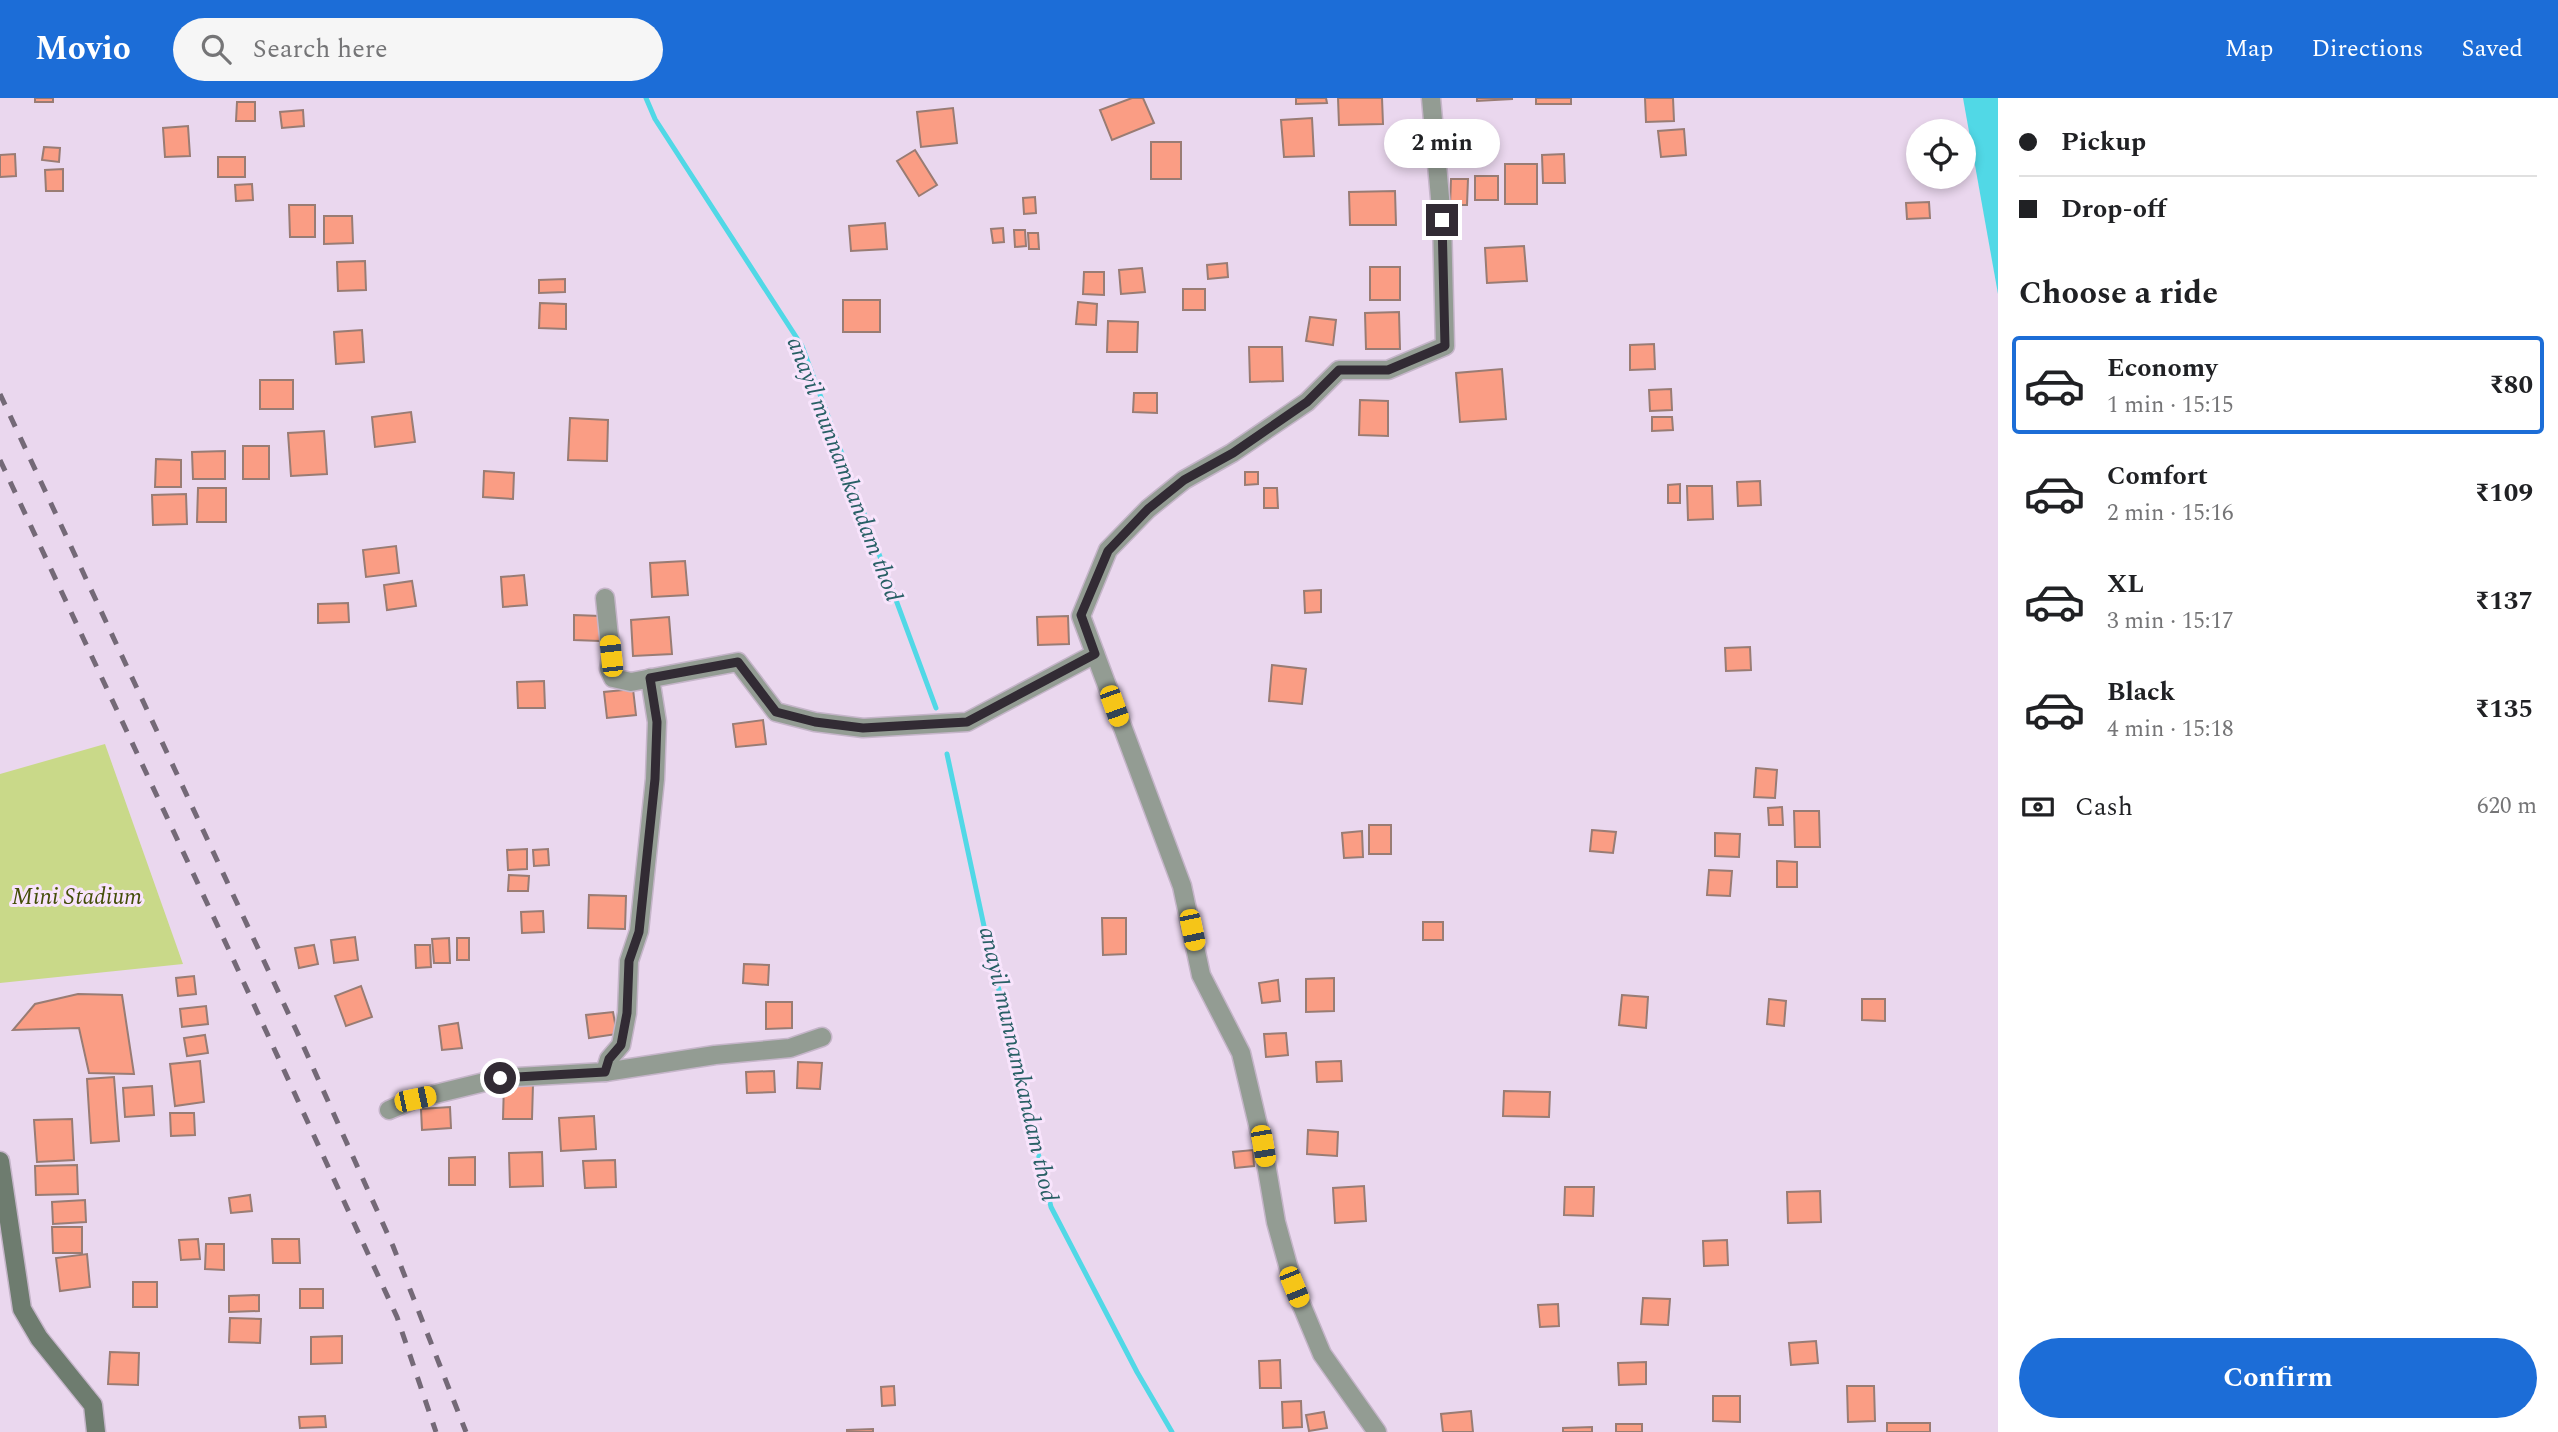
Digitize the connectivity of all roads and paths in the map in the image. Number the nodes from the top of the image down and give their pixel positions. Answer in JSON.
{"nodes":[{"id":1,"x":1430,"y":98,"type":"edge"},
{"id":2,"x":605,"y":598,"type":"dead end"},
{"id":3,"x":1095,"y":654,"type":"junction"},
{"id":4,"x":650,"y":678,"type":"junction"},
{"id":5,"x":822,"y":1037,"type":"dead end"},
{"id":6,"x":605,"y":1072,"type":"junction"},
{"id":7,"x":389,"y":1110,"type":"dead end"},
{"id":8,"x":1,"y":1166,"type":"edge"},
{"id":9,"x":96,"y":1432,"type":"edge"},
{"id":10,"x":1377,"y":1432,"type":"edge"}],
"edges":[{"from":1,"to":3,"type":"street"},
{"from":2,"to":4,"type":"street"},
{"from":3,"to":4,"type":"street"},
{"from":3,"to":10,"type":"street"},
{"from":4,"to":6,"type":"street"},
{"from":5,"to":6,"type":"street"},
{"from":6,"to":7,"type":"street"},
{"from":8,"to":9,"type":"main road"}]}
